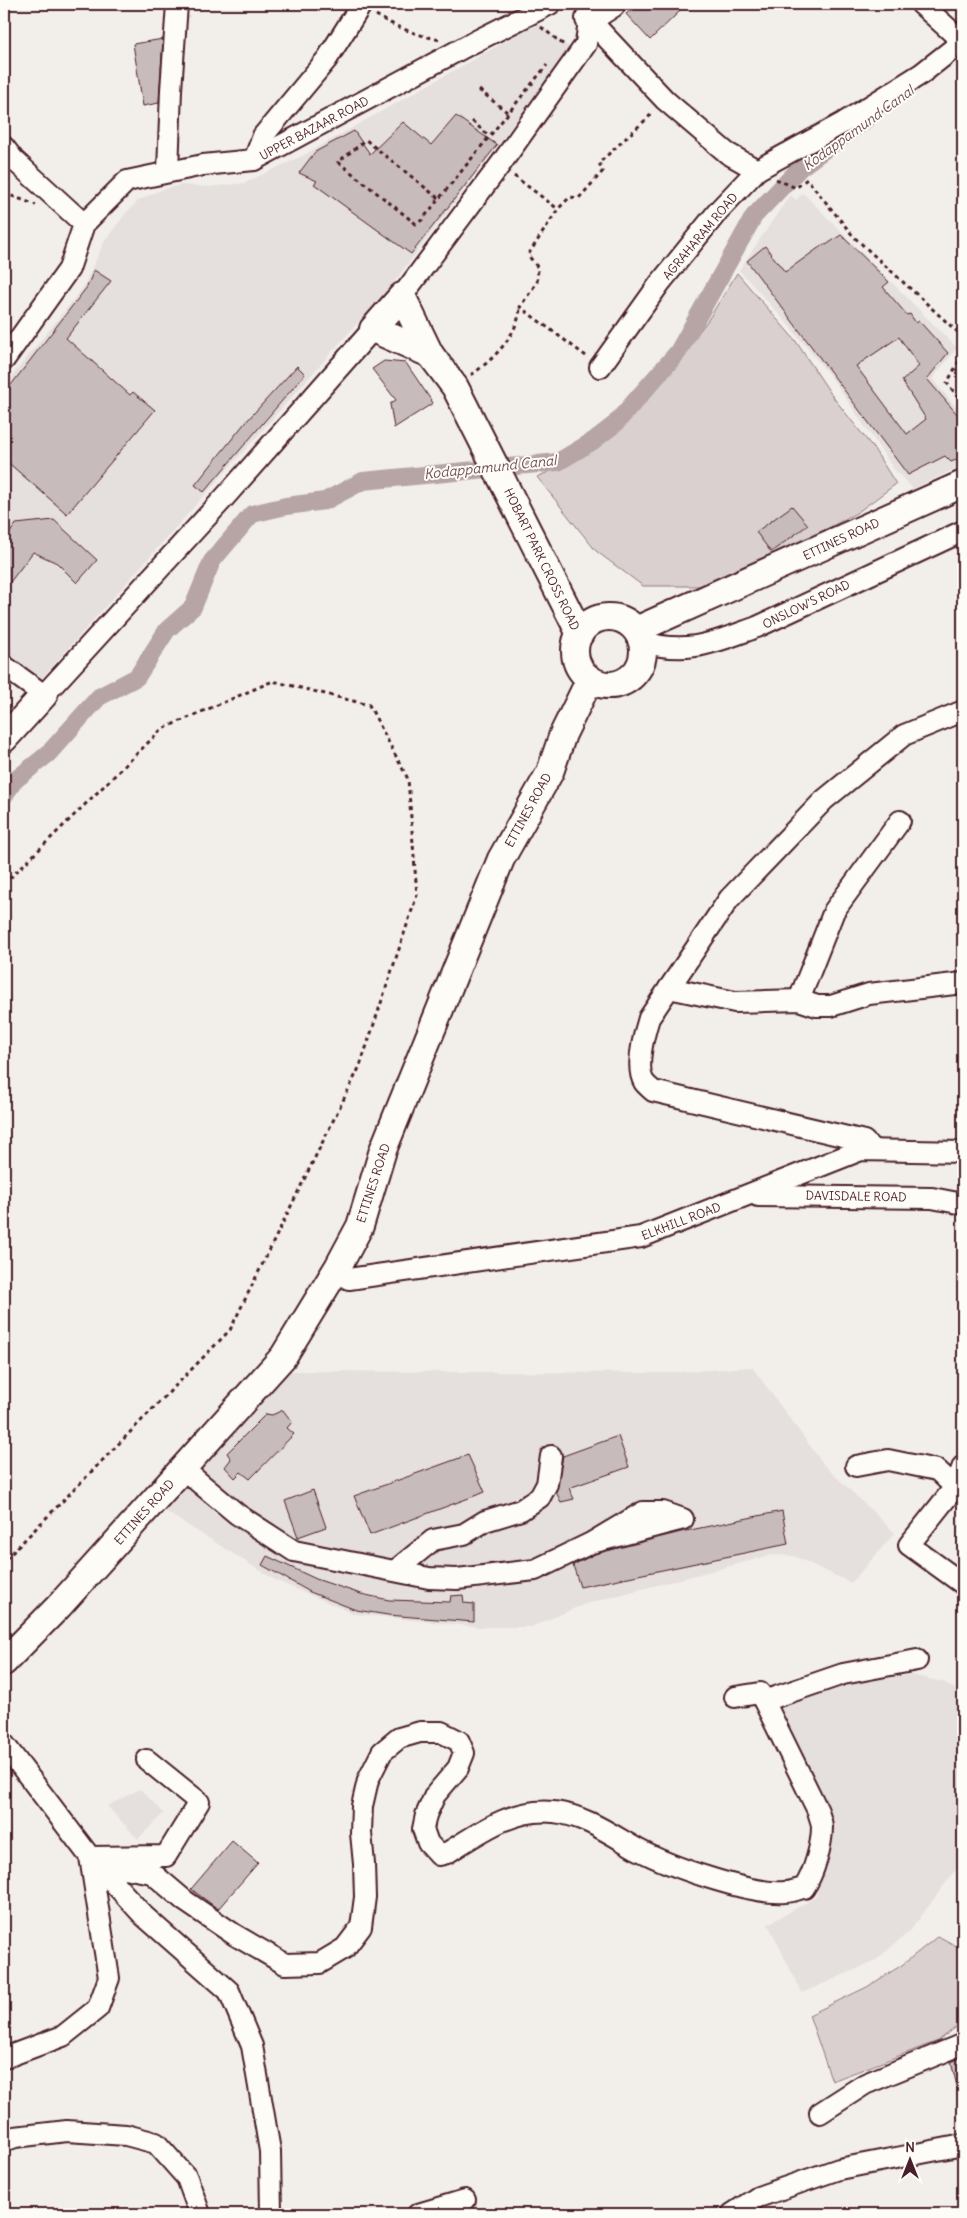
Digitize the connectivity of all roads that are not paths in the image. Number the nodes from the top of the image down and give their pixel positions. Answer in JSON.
{"nodes":[{"id":1,"x":177,"y":4,"type":"edge"},
{"id":2,"x":612,"y":4,"type":"edge"},
{"id":3,"x":921,"y":4,"type":"edge"},
{"id":4,"x":362,"y":5,"type":"road end"},
{"id":5,"x":543,"y":10,"type":"edge"},
{"id":6,"x":592,"y":11,"type":"edge"},
{"id":7,"x":963,"y":42,"type":"edge"},
{"id":8,"x":4,"y":147,"type":"edge"},
{"id":9,"x":254,"y":160,"type":"junction"},
{"id":10,"x":757,"y":170,"type":"junction"},
{"id":11,"x":168,"y":171,"type":"junction"},
{"id":12,"x":84,"y":224,"type":"junction"},
{"id":13,"x":402,"y":296,"type":"junction"},
{"id":14,"x":373,"y":330,"type":"junction"},
{"id":15,"x":430,"y":354,"type":"junction"},
{"id":16,"x":4,"y":360,"type":"edge"},
{"id":17,"x":600,"y":367,"type":"road end"},
{"id":18,"x":963,"y":484,"type":"edge"},
{"id":19,"x":963,"y":530,"type":"edge"},
{"id":20,"x":580,"y":634,"type":"junction"},
{"id":21,"x":639,"y":635,"type":"junction"},
{"id":22,"x":4,"y":666,"type":"edge"},
{"id":23,"x":590,"y":679,"type":"junction"},
{"id":24,"x":44,"y":695,"type":"junction"},
{"id":25,"x":963,"y":711,"type":"edge"},
{"id":26,"x":4,"y":739,"type":"edge"},
{"id":27,"x":900,"y":821,"type":"dead end"},
{"id":28,"x":963,"y":983,"type":"edge"},
{"id":29,"x":669,"y":988,"type":"junction"},
{"id":30,"x":799,"y":1000,"type":"junction"},
{"id":31,"x":873,"y":1150,"type":"junction"},
{"id":32,"x":963,"y":1152,"type":"edge"},
{"id":33,"x":748,"y":1196,"type":"junction"},
{"id":34,"x":963,"y":1204,"type":"edge"},
{"id":35,"x":338,"y":1267,"type":"junction"},
{"id":36,"x":551,"y":1456,"type":"dead end"},
{"id":37,"x":856,"y":1466,"type":"dead end"},
{"id":38,"x":963,"y":1466,"type":"edge"},
{"id":39,"x":183,"y":1469,"type":"junction"},
{"id":40,"x":959,"y":1490,"type":"edge"},
{"id":41,"x":591,"y":1543,"type":"dead end"},
{"id":42,"x":396,"y":1570,"type":"junction"},
{"id":43,"x":963,"y":1584,"type":"edge"},
{"id":44,"x":918,"y":1660,"type":"dead end"},
{"id":45,"x":4,"y":1662,"type":"edge"},
{"id":46,"x":734,"y":1697,"type":"dead end"},
{"id":47,"x":764,"y":1701,"type":"junction"},
{"id":48,"x":4,"y":1744,"type":"edge"},
{"id":49,"x":147,"y":1760,"type":"dead end"},
{"id":50,"x":93,"y":1860,"type":"junction"},
{"id":51,"x":963,"y":2044,"type":"edge"},
{"id":52,"x":4,"y":2058,"type":"edge"},
{"id":53,"x":820,"y":2113,"type":"dead end"},
{"id":54,"x":4,"y":2142,"type":"edge"},
{"id":55,"x":963,"y":2145,"type":"edge"},
{"id":56,"x":465,"y":2200,"type":"dead end"},
{"id":57,"x":200,"y":2214,"type":"edge"},
{"id":58,"x":271,"y":2214,"type":"edge"},
{"id":59,"x":418,"y":2214,"type":"edge"},
{"id":60,"x":732,"y":2214,"type":"edge"}],
"edges":[{"from":1,"to":11,"type":"street"},
{"from":2,"to":6,"type":"main road"},
{"from":3,"to":7,"type":"street"},
{"from":4,"to":9,"type":"street"},
{"from":5,"to":9,"type":"street","name":"UPPER BAZAAR ROAD"},
{"from":6,"to":10,"type":"street"},
{"from":6,"to":13,"type":"street"},
{"from":7,"to":10,"type":"street","name":"AGRAHARAM ROAD"},
{"from":8,"to":12,"type":"street"},
{"from":9,"to":11,"type":"street","name":"UPPER BAZAAR ROAD"},
{"from":10,"to":17,"type":"street","name":"AGRAHARAM ROAD"},
{"from":11,"to":12,"type":"street","name":"UPPER BAZAAR ROAD"},
{"from":12,"to":16,"type":"street","name":"UPPER BAZAAR ROAD"},
{"from":13,"to":14,"type":"main road"},
{"from":13,"to":15,"type":"main road","name":"HOBART PARK CROSS ROAD"},
{"from":14,"to":15,"type":"main road"},
{"from":14,"to":24,"type":"street"},
{"from":15,"to":20,"type":"main road","name":"HOBART PARK CROSS ROAD"},
{"from":18,"to":21,"type":"main road","name":"ETTINES ROAD"},
{"from":19,"to":21,"type":"street","name":"ONSLOW'S ROAD"},
{"from":20,"to":21,"type":"main road"},
{"from":20,"to":23,"type":"main road"},
{"from":21,"to":23,"type":"main road"},
{"from":22,"to":24,"type":"street"},
{"from":23,"to":35,"type":"main road","name":"ETTINES ROAD"},
{"from":24,"to":26,"type":"main road"},
{"from":25,"to":29,"type":"street"},
{"from":27,"to":30,"type":"street"},
{"from":28,"to":30,"type":"street"},
{"from":29,"to":30,"type":"street"},
{"from":29,"to":31,"type":"street"},
{"from":31,"to":32,"type":"street","name":"ELKHILL ROAD"},
{"from":31,"to":33,"type":"street","name":"ELKHILL ROAD"},
{"from":33,"to":34,"type":"street","name":"DAVISDALE ROAD"},
{"from":33,"to":35,"type":"street","name":"ELKHILL ROAD"},
{"from":35,"to":39,"type":"main road","name":"ETTINES ROAD"},
{"from":36,"to":42,"type":"street"},
{"from":37,"to":40,"type":"street"},
{"from":38,"to":40,"type":"street"},
{"from":39,"to":42,"type":"street"},
{"from":39,"to":45,"type":"main road","name":"ETTINES ROAD"},
{"from":40,"to":43,"type":"street"},
{"from":41,"to":42,"type":"street"},
{"from":44,"to":47,"type":"street"},
{"from":46,"to":47,"type":"street"},
{"from":47,"to":50,"type":"street"},
{"from":48,"to":50,"type":"street"},
{"from":49,"to":50,"type":"street"},
{"from":50,"to":52,"type":"street"},
{"from":50,"to":58,"type":"street"},
{"from":51,"to":53,"type":"street"},
{"from":54,"to":57,"type":"street"},
{"from":55,"to":60,"type":"street"},
{"from":56,"to":59,"type":"street"}]}
